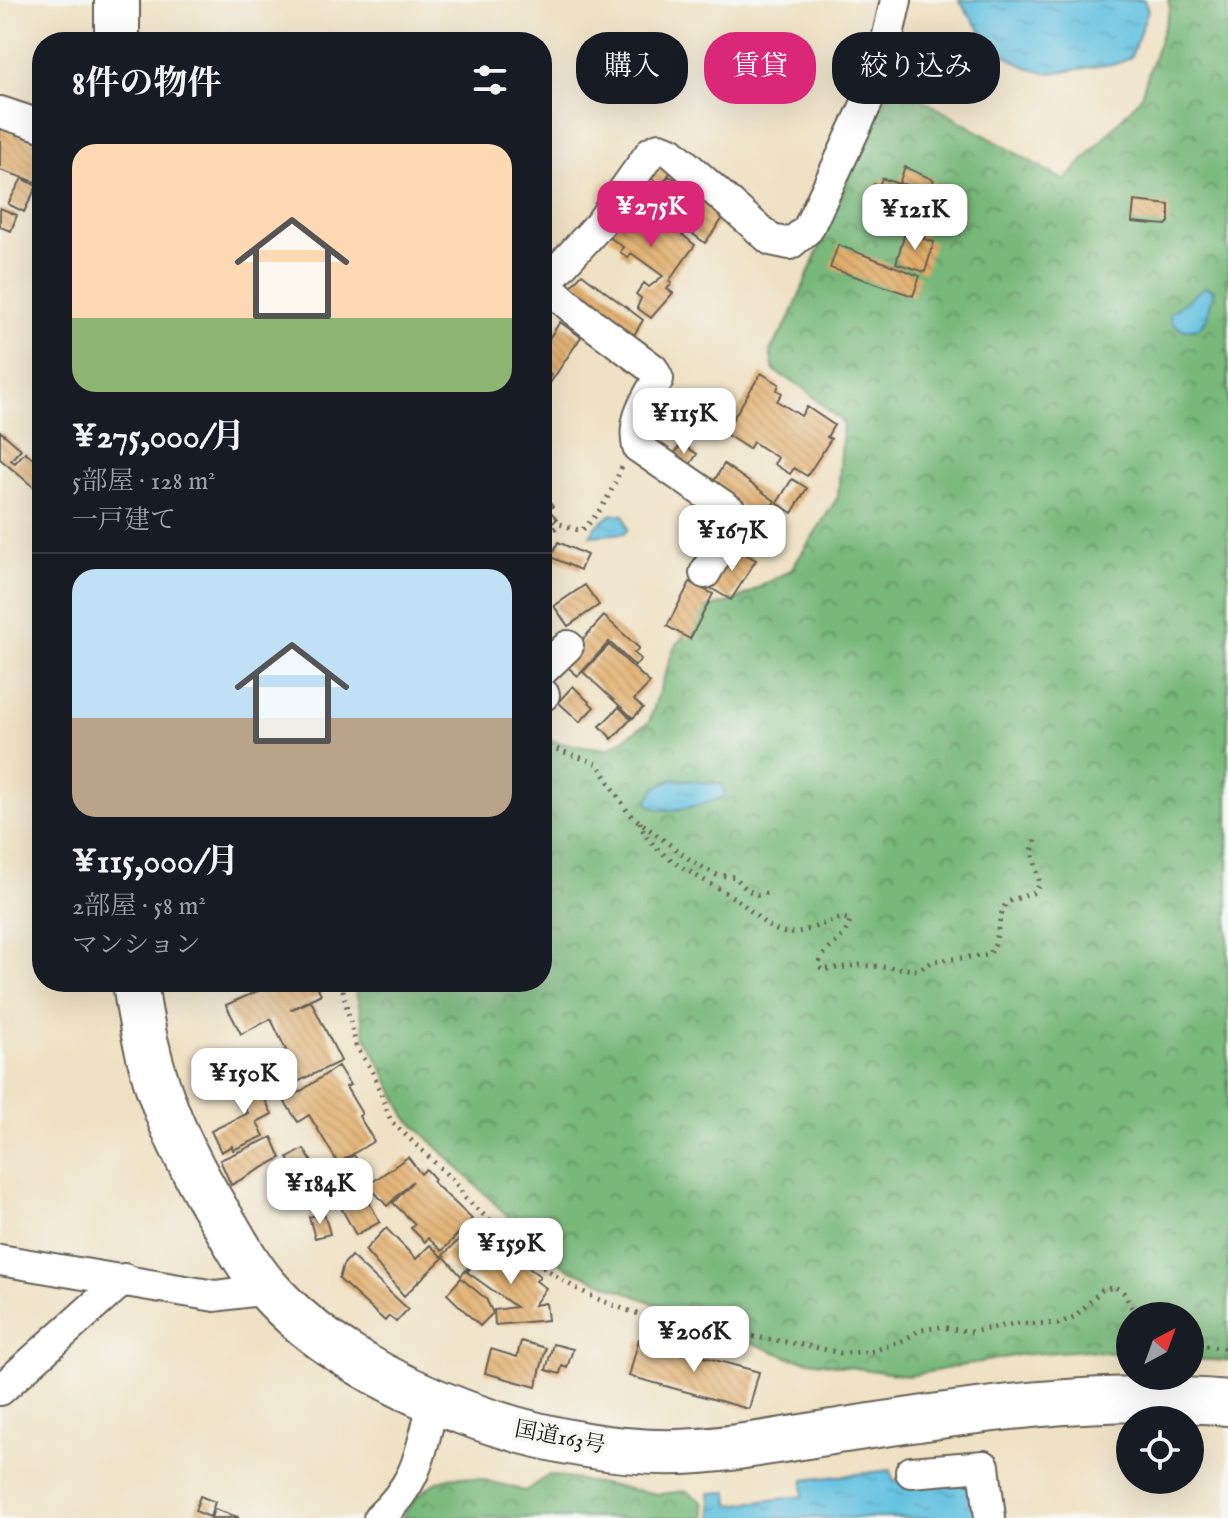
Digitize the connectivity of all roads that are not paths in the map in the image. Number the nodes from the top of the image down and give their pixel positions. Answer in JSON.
{"nodes":[{"id":1,"x":117,"y":0,"type":"edge"},
{"id":2,"x":896,"y":0,"type":"edge"},
{"id":3,"x":117,"y":32,"type":"edge"},
{"id":4,"x":0,"y":112,"type":"edge"},
{"id":5,"x":32,"y":123,"type":"edge"},
{"id":6,"x":552,"y":276,"type":"edge"},
{"id":7,"x":552,"y":292,"type":"edge"},
{"id":8,"x":705,"y":573,"type":"dead end"},
{"id":9,"x":568,"y":646,"type":"dead end"},
{"id":10,"x":552,"y":672,"type":"edge"},
{"id":11,"x":137,"y":992,"type":"edge"},
{"id":12,"x":0,"y":1260,"type":"edge"},
{"id":13,"x":124,"y":1279,"type":"junction"},
{"id":14,"x":268,"y":1289,"type":"junction"},
{"id":15,"x":0,"y":1390,"type":"edge"},
{"id":16,"x":434,"y":1400,"type":"junction"},
{"id":17,"x":1228,"y":1403,"type":"edge"},
{"id":18,"x":911,"y":1472,"type":"dead end"},
{"id":19,"x":379,"y":1518,"type":"edge"},
{"id":20,"x":990,"y":1518,"type":"edge"}],
"edges":[{"from":1,"to":3,"type":"highway"},
{"from":2,"to":6,"type":"street"},
{"from":4,"to":5,"type":"street"},
{"from":7,"to":8,"type":"street"},
{"from":9,"to":10,"type":"street"},
{"from":11,"to":14,"type":"highway","name":"国道163号"},
{"from":12,"to":13,"type":"street"},
{"from":13,"to":14,"type":"street"},
{"from":13,"to":15,"type":"street"},
{"from":14,"to":16,"type":"highway","name":"国道163号"},
{"from":16,"to":17,"type":"highway","name":"国道163号"},
{"from":16,"to":19,"type":"street"},
{"from":18,"to":20,"type":"street"}]}
